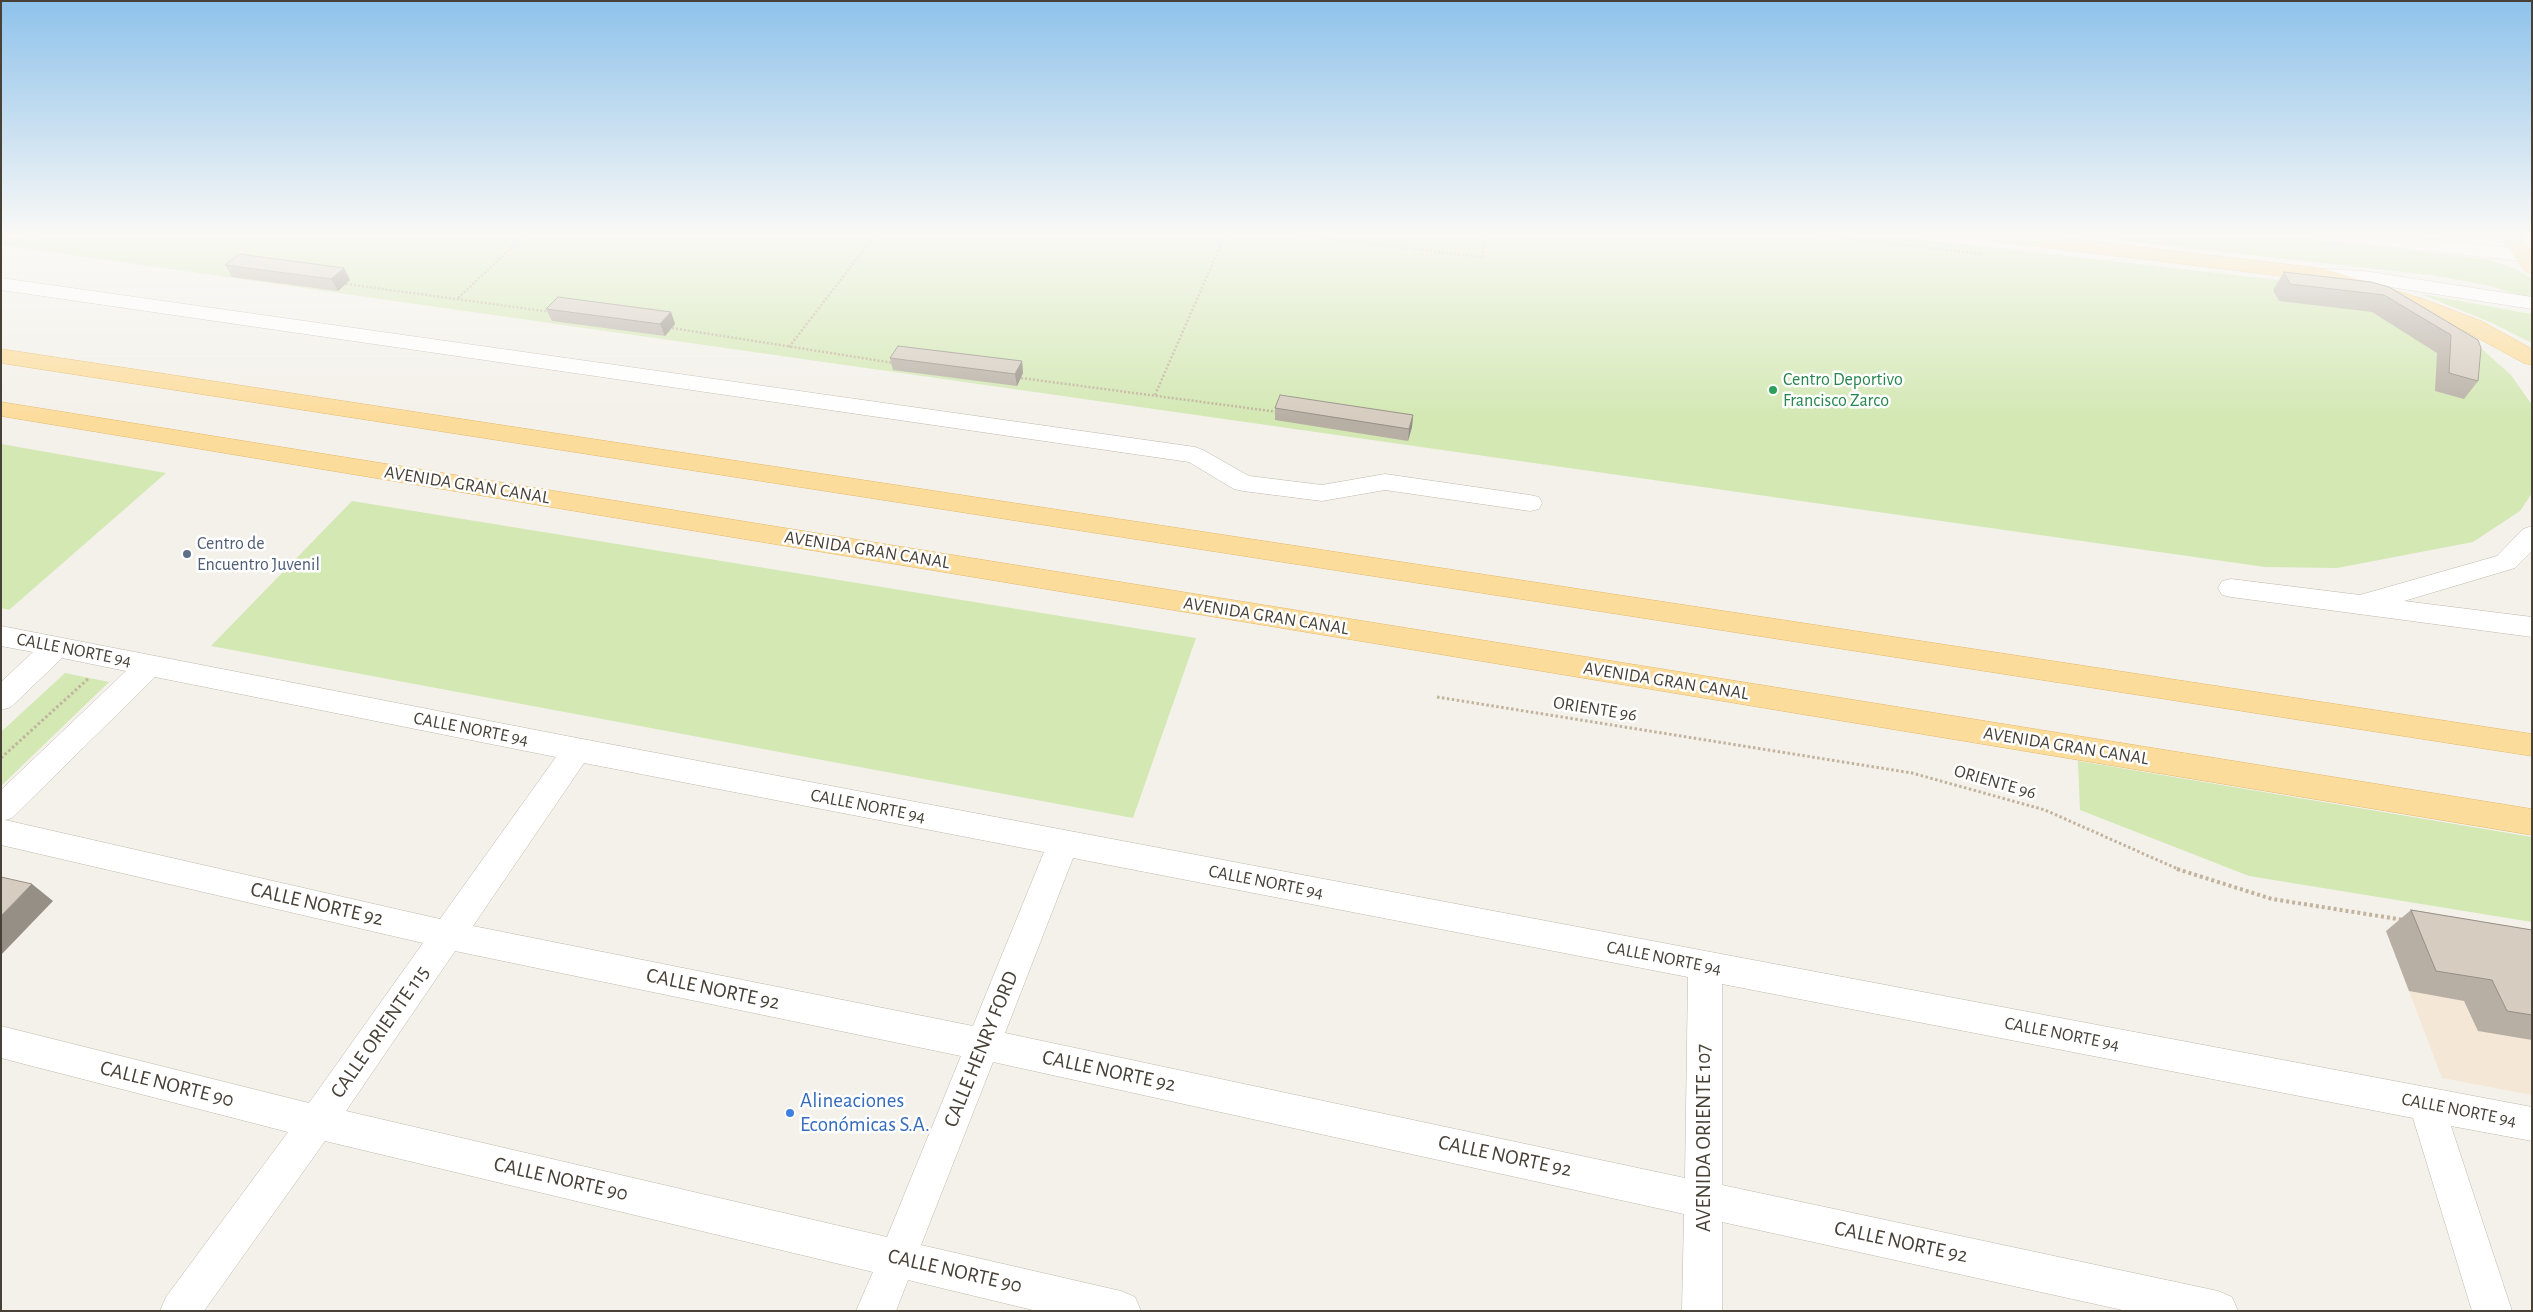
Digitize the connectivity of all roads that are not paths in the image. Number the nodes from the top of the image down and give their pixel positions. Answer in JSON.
{"nodes":[{"id":1,"x":86,"y":296,"type":"edge"},
{"id":2,"x":2394,"y":296,"type":"edge"},
{"id":3,"x":2489,"y":296,"type":"edge"},
{"id":4,"x":2532,"y":303,"type":"edge"},
{"id":5,"x":1,"y":356,"type":"edge"},
{"id":6,"x":2532,"y":358,"type":"edge"},
{"id":7,"x":1,"y":409,"type":"edge"},
{"id":8,"x":1530,"y":503,"type":"dead end"},
{"id":9,"x":2532,"y":535,"type":"edge"},
{"id":10,"x":2231,"y":588,"type":"dead end"},
{"id":11,"x":2359,"y":604,"type":"junction"},
{"id":12,"x":2532,"y":627,"type":"edge"},
{"id":13,"x":1,"y":636,"type":"edge"},
{"id":14,"x":56,"y":647,"type":"junction"},
{"id":15,"x":150,"y":664,"type":"junction"},
{"id":16,"x":1,"y":699,"type":"edge"},
{"id":17,"x":2532,"y":745,"type":"edge"},
{"id":18,"x":577,"y":750,"type":"junction"},
{"id":19,"x":1,"y":808,"type":"edge"},
{"id":20,"x":2532,"y":822,"type":"edge"},
{"id":21,"x":1,"y":832,"type":"edge"},
{"id":22,"x":1063,"y":844,"type":"junction"},
{"id":23,"x":448,"y":935,"type":"junction"},
{"id":24,"x":1705,"y":966,"type":"junction"},
{"id":25,"x":1,"y":1042,"type":"edge"},
{"id":26,"x":982,"y":1044,"type":"junction"},
{"id":27,"x":2426,"y":1104,"type":"junction"},
{"id":28,"x":318,"y":1122,"type":"junction"},
{"id":29,"x":2532,"y":1124,"type":"edge"},
{"id":30,"x":1704,"y":1198,"type":"junction"},
{"id":31,"x":898,"y":1258,"type":"junction"},
{"id":32,"x":180,"y":1311,"type":"edge"},
{"id":33,"x":876,"y":1311,"type":"edge"},
{"id":34,"x":1121,"y":1311,"type":"edge"},
{"id":35,"x":1702,"y":1311,"type":"edge"},
{"id":36,"x":2218,"y":1311,"type":"edge"},
{"id":37,"x":2492,"y":1311,"type":"edge"}],
"edges":[{"from":1,"to":8,"type":"street"},
{"from":2,"to":6,"type":"main road"},
{"from":3,"to":4,"type":"street"},
{"from":5,"to":17,"type":"main road"},
{"from":7,"to":20,"type":"main road","name":"AVENIDA GRAN CANAL"},
{"from":9,"to":11,"type":"street"},
{"from":10,"to":11,"type":"street"},
{"from":11,"to":12,"type":"street"},
{"from":13,"to":14,"type":"street","name":"CALLE NORTE 94"},
{"from":14,"to":15,"type":"street","name":"CALLE NORTE 94"},
{"from":14,"to":16,"type":"street"},
{"from":15,"to":18,"type":"street","name":"CALLE NORTE 94"},
{"from":15,"to":19,"type":"street"},
{"from":18,"to":22,"type":"street","name":"CALLE NORTE 94"},
{"from":18,"to":23,"type":"street","name":"CALLE ORIENTE 115"},
{"from":21,"to":23,"type":"street","name":"CALLE NORTE 92"},
{"from":22,"to":24,"type":"street","name":"CALLE NORTE 94"},
{"from":22,"to":26,"type":"street","name":"CALLE HENRY FORD"},
{"from":23,"to":26,"type":"street","name":"CALLE NORTE 92"},
{"from":23,"to":28,"type":"street","name":"CALLE ORIENTE 115"},
{"from":24,"to":27,"type":"street","name":"CALLE NORTE 94"},
{"from":24,"to":30,"type":"street","name":"AVENIDA ORIENTE 107"},
{"from":25,"to":28,"type":"street","name":"CALLE NORTE 90"},
{"from":26,"to":30,"type":"street","name":"CALLE NORTE 92"},
{"from":26,"to":31,"type":"street","name":"CALLE HENRY FORD"},
{"from":27,"to":29,"type":"street","name":"CALLE NORTE 94"},
{"from":27,"to":37,"type":"street"},
{"from":28,"to":31,"type":"street","name":"CALLE NORTE 90"},
{"from":28,"to":32,"type":"street","name":"CALLE ORIENTE 115"},
{"from":30,"to":35,"type":"street","name":"AVENIDA ORIENTE 107"},
{"from":30,"to":36,"type":"street","name":"CALLE NORTE 92"},
{"from":31,"to":33,"type":"street","name":"CALLE HENRY FORD"},
{"from":31,"to":34,"type":"street","name":"CALLE NORTE 90"}]}
